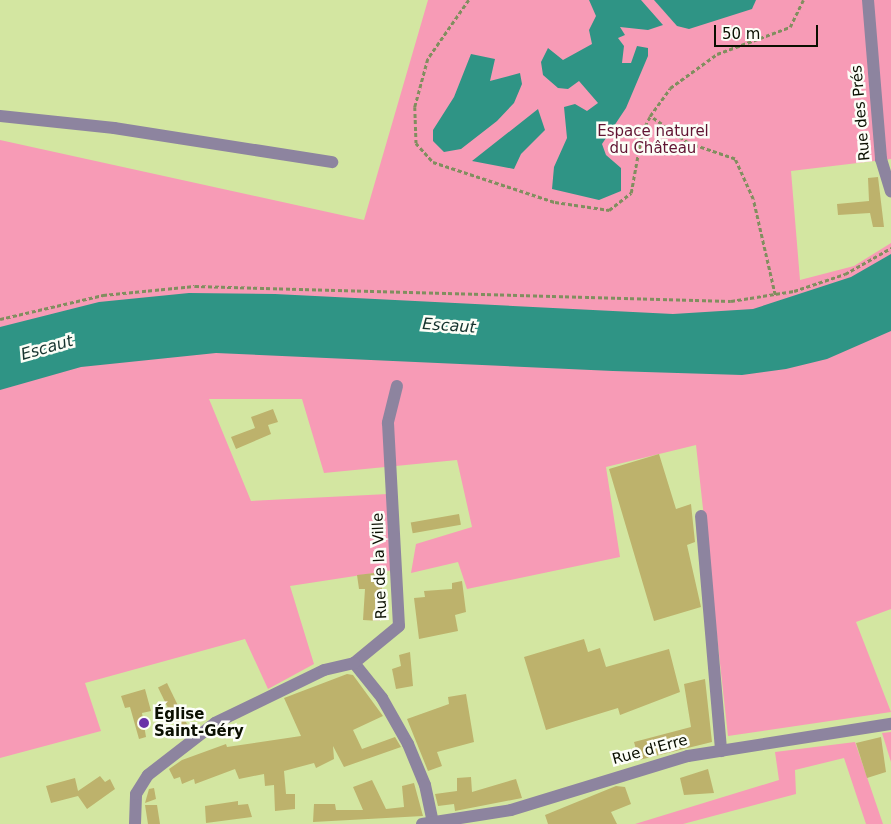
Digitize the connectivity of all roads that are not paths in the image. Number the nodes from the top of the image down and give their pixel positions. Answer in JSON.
{"nodes":[{"id":1,"x":868,"y":0,"type":"edge"},
{"id":2,"x":0,"y":116,"type":"edge"},
{"id":3,"x":332,"y":162,"type":"dead end"},
{"id":4,"x":891,"y":192,"type":"edge"},
{"id":5,"x":397,"y":386,"type":"dead end"},
{"id":6,"x":701,"y":516,"type":"dead end"},
{"id":7,"x":354,"y":663,"type":"junction"},
{"id":8,"x":891,"y":724,"type":"edge"},
{"id":9,"x":721,"y":750,"type":"junction"},
{"id":10,"x":498,"y":819,"type":"edge"},
{"id":11,"x":428,"y":823,"type":"edge"},
{"id":12,"x":135,"y":824,"type":"edge"}],
"edges":[{"from":1,"to":4,"type":"street","name":"Rue des Prés"},
{"from":2,"to":3,"type":"street"},
{"from":5,"to":7,"type":"street","name":"Rue de la Ville"},
{"from":6,"to":9,"type":"street"},
{"from":7,"to":11,"type":"street"},
{"from":7,"to":12,"type":"street"},
{"from":8,"to":9,"type":"street","name":"Rue d'Erre"},
{"from":9,"to":10,"type":"street","name":"Rue d'Erre"},
{"from":10,"to":11,"type":"street","name":"Rue d'Erre"}]}
